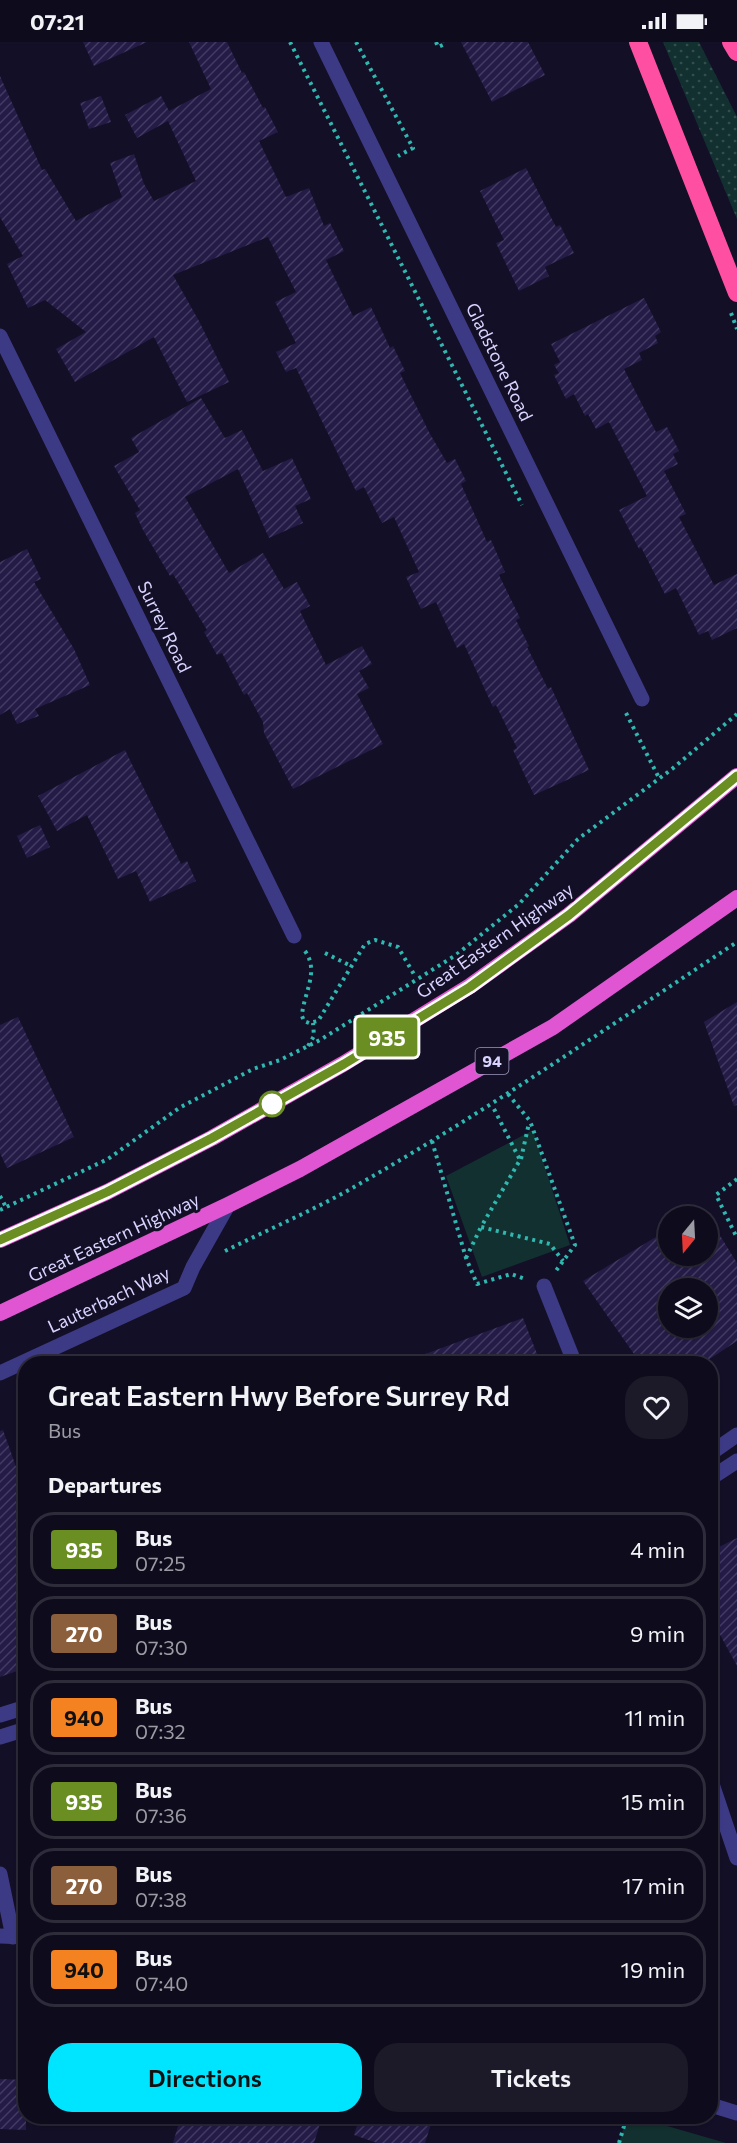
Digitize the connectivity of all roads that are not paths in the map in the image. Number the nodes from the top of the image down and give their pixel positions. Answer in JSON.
{"nodes":[{"id":1,"x":321,"y":42,"type":"edge"},
{"id":2,"x":638,"y":42,"type":"edge"},
{"id":3,"x":731,"y":42,"type":"edge"},
{"id":4,"x":737,"y":52,"type":"edge"},
{"id":5,"x":737,"y":293,"type":"edge"},
{"id":6,"x":0,"y":336,"type":"edge"},
{"id":7,"x":642,"y":699,"type":"dead end"},
{"id":8,"x":737,"y":776,"type":"edge"},
{"id":9,"x":737,"y":898,"type":"edge"},
{"id":10,"x":294,"y":936,"type":"road end"},
{"id":11,"x":228,"y":1205,"type":"junction"},
{"id":12,"x":0,"y":1240,"type":"edge"},
{"id":13,"x":544,"y":1286,"type":"road end"},
{"id":14,"x":0,"y":1313,"type":"edge"},
{"id":15,"x":37,"y":1356,"type":"edge"},
{"id":16,"x":572,"y":1356,"type":"edge"},
{"id":17,"x":18,"y":1365,"type":"edge"},
{"id":18,"x":0,"y":1373,"type":"edge"},
{"id":19,"x":737,"y":1435,"type":"edge"},
{"id":20,"x":718,"y":1448,"type":"edge"},
{"id":21,"x":737,"y":1461,"type":"edge"},
{"id":22,"x":718,"y":1473,"type":"edge"},
{"id":23,"x":14,"y":1708,"type":"edge"},
{"id":24,"x":0,"y":1715,"type":"edge"},
{"id":25,"x":18,"y":1731,"type":"edge"},
{"id":26,"x":0,"y":1737,"type":"edge"},
{"id":27,"x":718,"y":1802,"type":"edge"},
{"id":28,"x":737,"y":1858,"type":"edge"},
{"id":29,"x":0,"y":1874,"type":"edge"},
{"id":30,"x":13,"y":1937,"type":"edge"},
{"id":31,"x":718,"y":2107,"type":"edge"},
{"id":32,"x":737,"y":2113,"type":"edge"}],
"edges":[{"from":1,"to":7,"type":"street","name":"Gladstone Road"},
{"from":2,"to":5,"type":"highway"},
{"from":3,"to":4,"type":"highway"},
{"from":6,"to":10,"type":"street","name":"Surrey Road"},
{"from":8,"to":12,"type":"highway","name":"Great Eastern Highway"},
{"from":9,"to":11,"type":"highway","name":"Great Eastern Highway","number":"94"},
{"from":11,"to":14,"type":"highway","name":"Great Eastern Highway","number":"94"},
{"from":11,"to":15,"type":"street","name":"Lauterbach Way"},
{"from":13,"to":16,"type":"street"},
{"from":17,"to":18,"type":"street","name":"Lauterbach Way"},
{"from":19,"to":20,"type":"street"},
{"from":21,"to":22,"type":"street"},
{"from":23,"to":24,"type":"street"},
{"from":25,"to":26,"type":"street"},
{"from":27,"to":28,"type":"street"},
{"from":29,"to":30,"type":"street"},
{"from":31,"to":32,"type":"street"}]}
